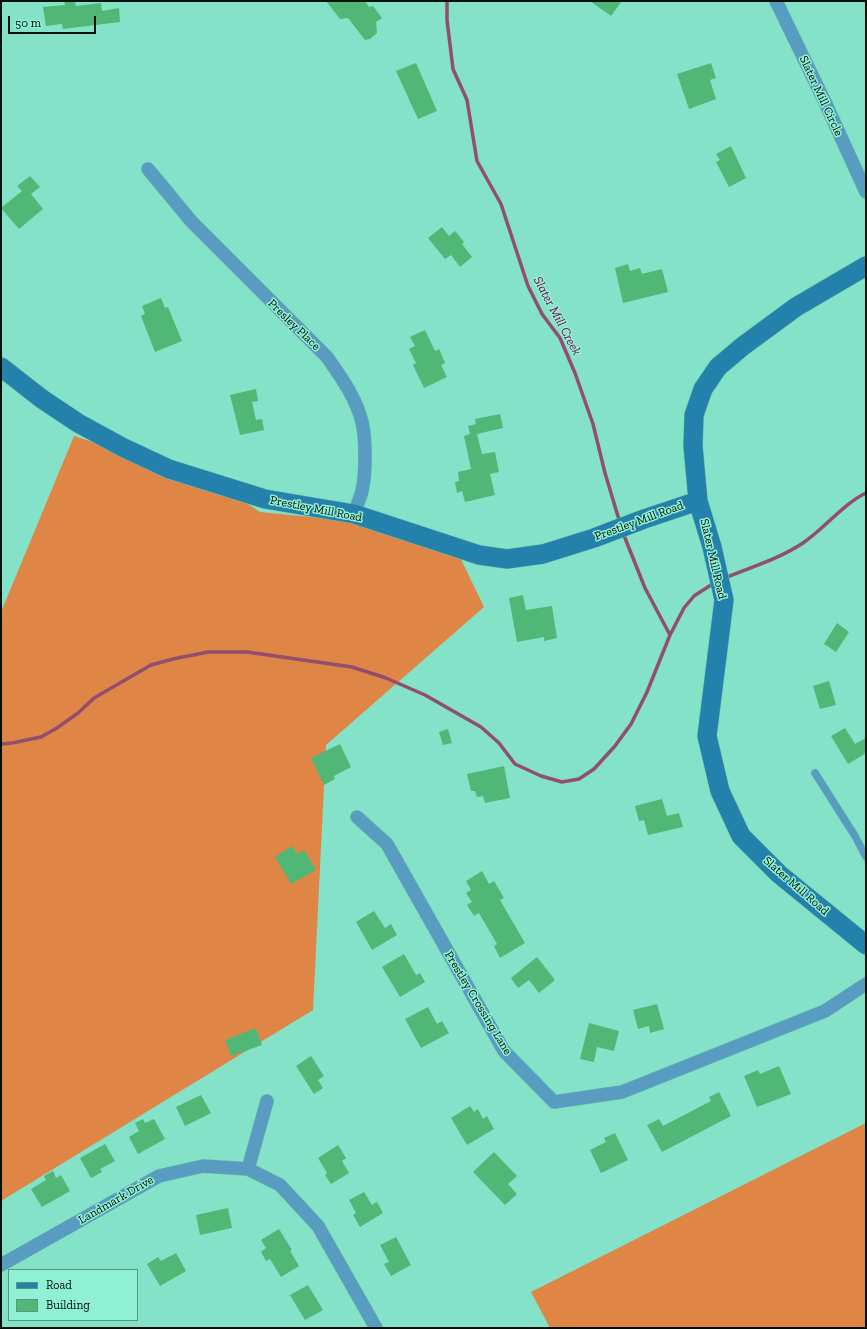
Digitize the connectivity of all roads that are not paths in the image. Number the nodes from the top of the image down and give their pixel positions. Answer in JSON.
{"nodes":[{"id":1,"x":776,"y":1,"type":"edge"},
{"id":2,"x":148,"y":169,"type":"dead end"},
{"id":3,"x":866,"y":192,"type":"edge"},
{"id":4,"x":866,"y":266,"type":"edge"},
{"id":5,"x":1,"y":367,"type":"edge"},
{"id":6,"x":698,"y":500,"type":"junction"},
{"id":7,"x":354,"y":514,"type":"junction"},
{"id":8,"x":816,"y":773,"type":"dead end"},
{"id":9,"x":357,"y":817,"type":"dead end"},
{"id":10,"x":866,"y":857,"type":"edge"},
{"id":11,"x":866,"y":945,"type":"edge"},
{"id":12,"x":866,"y":984,"type":"edge"},
{"id":13,"x":267,"y":1101,"type":"dead end"},
{"id":14,"x":248,"y":1169,"type":"junction"},
{"id":15,"x":1,"y":1266,"type":"edge"},
{"id":16,"x":376,"y":1328,"type":"edge"}],
"edges":[{"from":1,"to":3,"type":"street","name":"Slater Mill Circle"},
{"from":2,"to":7,"type":"street","name":"Presley Place"},
{"from":4,"to":6,"type":"street","name":"Slater Mill Road"},
{"from":5,"to":7,"type":"street","name":"Prestley Mill Road"},
{"from":6,"to":7,"type":"street","name":"Prestley Mill Road"},
{"from":6,"to":11,"type":"street","name":"Slater Mill Road"},
{"from":8,"to":10,"type":"lane"},
{"from":9,"to":12,"type":"street","name":"Prestley Crossing Lane"},
{"from":13,"to":14,"type":"street"},
{"from":14,"to":15,"type":"street","name":"Landmark Drive"},
{"from":14,"to":16,"type":"street","name":"Landmark Drive"}]}
